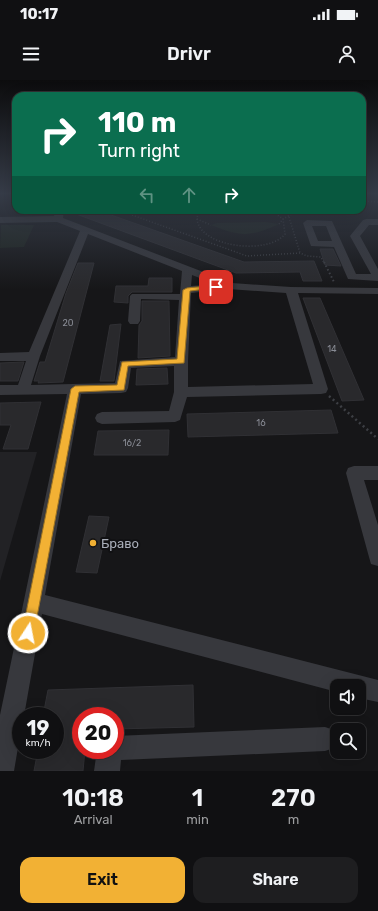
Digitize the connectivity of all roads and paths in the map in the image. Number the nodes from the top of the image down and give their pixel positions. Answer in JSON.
{"nodes":[{"id":1,"x":78,"y":225,"type":"edge"},
{"id":2,"x":161,"y":225,"type":"edge"},
{"id":3,"x":199,"y":225,"type":"edge"},
{"id":4,"x":284,"y":225,"type":"edge"},
{"id":5,"x":292,"y":225,"type":"edge"},
{"id":6,"x":363,"y":225,"type":"edge"},
{"id":7,"x":85,"y":229,"type":"junction"},
{"id":8,"x":338,"y":244,"type":"dead end"},
{"id":9,"x":300,"y":253,"type":"junction"},
{"id":10,"x":187,"y":270,"type":"junction"},
{"id":11,"x":378,"y":277,"type":"edge"},
{"id":12,"x":230,"y":286,"type":"junction"},
{"id":13,"x":291,"y":290,"type":"junction"},
{"id":14,"x":339,"y":291,"type":"junction"},
{"id":15,"x":378,"y":291,"type":"edge"},
{"id":16,"x":186,"y":293,"type":"junction"},
{"id":17,"x":134,"y":321,"type":"dead end"},
{"id":18,"x":34,"y":356,"type":"junction"},
{"id":19,"x":0,"y":357,"type":"edge"},
{"id":20,"x":181,"y":361,"type":"junction"},
{"id":21,"x":23,"y":389,"type":"junction"},
{"id":22,"x":75,"y":389,"type":"junction"},
{"id":23,"x":321,"y":389,"type":"junction"},
{"id":24,"x":0,"y":390,"type":"edge"},
{"id":25,"x":181,"y":392,"type":"junction"},
{"id":26,"x":102,"y":418,"type":"dead end"},
{"id":27,"x":378,"y":439,"type":"edge"},
{"id":28,"x":378,"y":473,"type":"edge"},
{"id":29,"x":378,"y":557,"type":"edge"},
{"id":30,"x":34,"y":602,"type":"junction"},
{"id":31,"x":331,"y":679,"type":"edge"},
{"id":32,"x":366,"y":688,"type":"edge"},
{"id":33,"x":378,"y":692,"type":"edge"},
{"id":34,"x":325,"y":739,"type":"dead end"},
{"id":35,"x":124,"y":748,"type":"edge"},
{"id":36,"x":108,"y":759,"type":"edge"},
{"id":37,"x":1,"y":771,"type":"edge"},
{"id":38,"x":107,"y":771,"type":"edge"}],
"edges":[{"from":1,"to":7,"type":"street"},
{"from":2,"to":9,"type":"path"},
{"from":3,"to":4,"type":"path"},
{"from":5,"to":9,"type":"path"},
{"from":6,"to":11,"type":"street"},
{"from":7,"to":10,"type":"street"},
{"from":7,"to":18,"type":"street"},
{"from":8,"to":11,"type":"street"},
{"from":9,"to":14,"type":"path"},
{"from":10,"to":12,"type":"street"},
{"from":10,"to":16,"type":"street"},
{"from":12,"to":13,"type":"street"},
{"from":12,"to":16,"type":"street"},
{"from":13,"to":14,"type":"street"},
{"from":13,"to":23,"type":"street"},
{"from":14,"to":15,"type":"street"},
{"from":16,"to":17,"type":"street"},
{"from":16,"to":20,"type":"street"},
{"from":18,"to":19,"type":"street"},
{"from":18,"to":21,"type":"street"},
{"from":20,"to":22,"type":"street"},
{"from":20,"to":25,"type":"street"},
{"from":21,"to":22,"type":"street"},
{"from":21,"to":24,"type":"street"},
{"from":22,"to":30,"type":"street"},
{"from":23,"to":25,"type":"street"},
{"from":23,"to":27,"type":"path"},
{"from":25,"to":26,"type":"street"},
{"from":28,"to":29,"type":"street"},
{"from":30,"to":31,"type":"street"},
{"from":30,"to":37,"type":"street"},
{"from":32,"to":33,"type":"street"},
{"from":34,"to":35,"type":"street"},
{"from":36,"to":38,"type":"street"}]}
